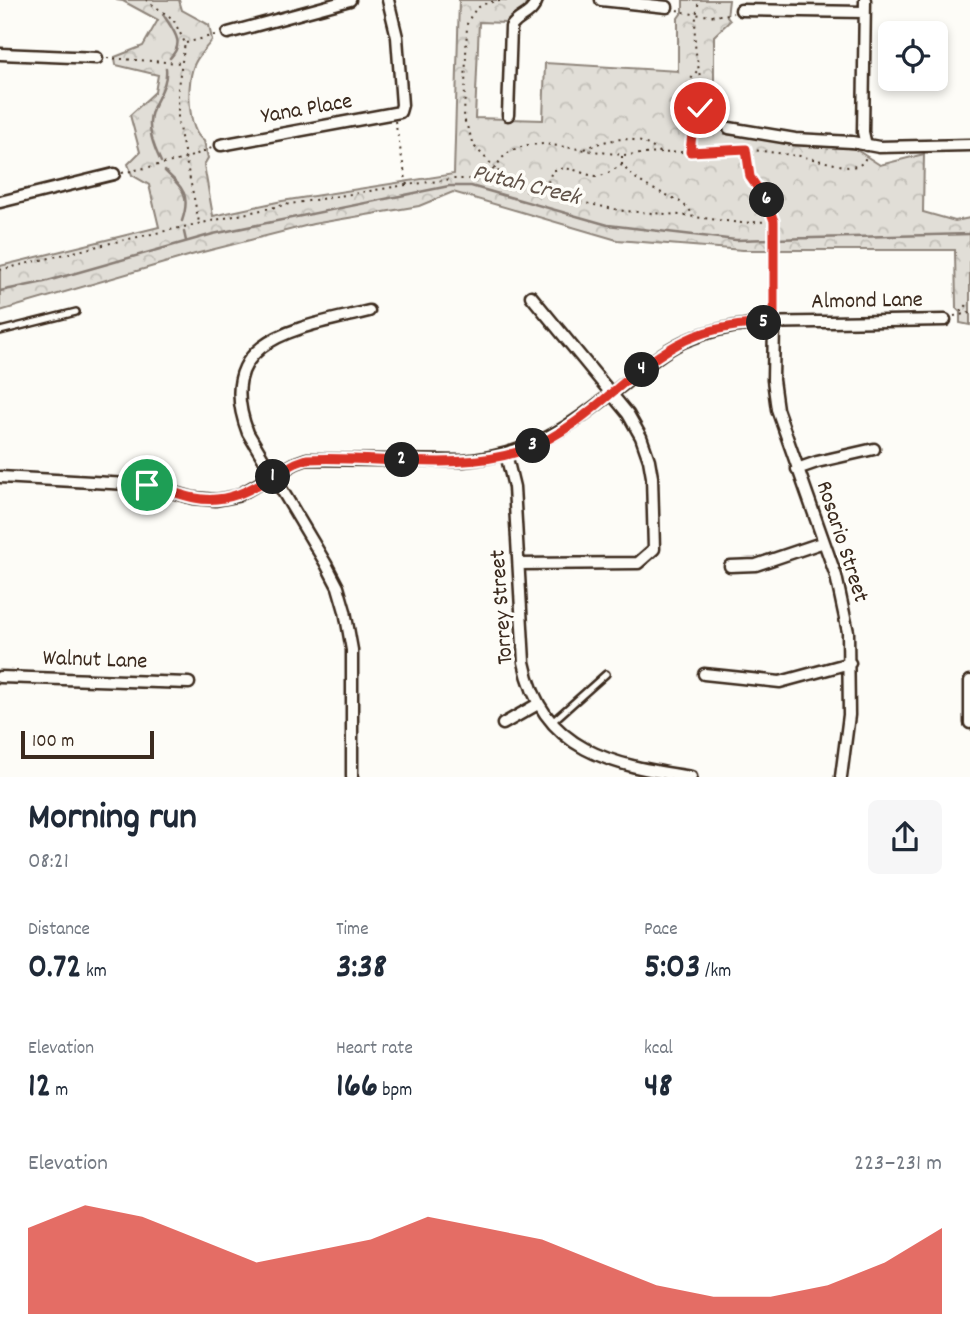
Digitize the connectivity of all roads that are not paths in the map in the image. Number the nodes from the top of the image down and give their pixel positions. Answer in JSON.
{"nodes":[{"id":1,"x":350,"y":0,"type":"edge"},
{"id":2,"x":388,"y":0,"type":"edge"},
{"id":3,"x":537,"y":0,"type":"edge"},
{"id":4,"x":601,"y":0,"type":"edge"},
{"id":5,"x":865,"y":0,"type":"edge"},
{"id":6,"x":667,"y":7,"type":"road end"},
{"id":7,"x":741,"y":10,"type":"road end"},
{"id":8,"x":864,"y":12,"type":"junction"},
{"id":9,"x":228,"y":33,"type":"road end"},
{"id":10,"x":0,"y":54,"type":"edge"},
{"id":11,"x":97,"y":58,"type":"road end"},
{"id":12,"x":508,"y":115,"type":"dead end"},
{"id":13,"x":729,"y":128,"type":"dead end"},
{"id":14,"x":221,"y":145,"type":"road end"},
{"id":15,"x":866,"y":145,"type":"junction"},
{"id":16,"x":970,"y":145,"type":"edge"},
{"id":17,"x":114,"y":174,"type":"road end"},
{"id":18,"x":0,"y":202,"type":"edge"},
{"id":19,"x":531,"y":296,"type":"dead end"},
{"id":20,"x":369,"y":311,"type":"dead end"},
{"id":21,"x":76,"y":312,"type":"dead end"},
{"id":22,"x":944,"y":320,"type":"road end"},
{"id":23,"x":774,"y":323,"type":"junction"},
{"id":24,"x":0,"y":331,"type":"edge"},
{"id":25,"x":610,"y":395,"type":"junction"},
{"id":26,"x":874,"y":449,"type":"dead end"},
{"id":27,"x":506,"y":454,"type":"junction"},
{"id":28,"x":797,"y":469,"type":"junction"},
{"id":29,"x":274,"y":476,"type":"junction"},
{"id":30,"x":0,"y":477,"type":"edge"},
{"id":31,"x":824,"y":542,"type":"junction"},
{"id":32,"x":519,"y":564,"type":"junction"},
{"id":33,"x":730,"y":566,"type":"dead end"},
{"id":34,"x":850,"y":663,"type":"junction"},
{"id":35,"x":606,"y":674,"type":"dead end"},
{"id":36,"x":704,"y":674,"type":"dead end"},
{"id":37,"x":0,"y":677,"type":"edge"},
{"id":38,"x":970,"y":681,"type":"edge"},
{"id":39,"x":189,"y":684,"type":"dead end"},
{"id":40,"x":538,"y":704,"type":"junction"},
{"id":41,"x":551,"y":723,"type":"junction"},
{"id":42,"x":970,"y":723,"type":"edge"},
{"id":43,"x":503,"y":724,"type":"dead end"},
{"id":44,"x":352,"y":777,"type":"edge"},
{"id":45,"x":691,"y":777,"type":"edge"},
{"id":46,"x":841,"y":777,"type":"edge"}],
"edges":[{"from":1,"to":9,"type":"street"},
{"from":2,"to":14,"type":"street","name":"Yana Place"},
{"from":3,"to":12,"type":"street"},
{"from":4,"to":6,"type":"street"},
{"from":5,"to":8,"type":"street"},
{"from":7,"to":8,"type":"street"},
{"from":8,"to":15,"type":"street"},
{"from":10,"to":11,"type":"street"},
{"from":13,"to":15,"type":"street"},
{"from":15,"to":16,"type":"street"},
{"from":17,"to":18,"type":"street"},
{"from":19,"to":25,"type":"street"},
{"from":20,"to":29,"type":"street"},
{"from":21,"to":24,"type":"lane"},
{"from":22,"to":23,"type":"street","name":"Almond Lane"},
{"from":23,"to":25,"type":"street","name":"Almond Lane"},
{"from":23,"to":28,"type":"street","name":"Rosario Street"},
{"from":25,"to":27,"type":"street","name":"Almond Lane"},
{"from":25,"to":32,"type":"street"},
{"from":26,"to":28,"type":"street"},
{"from":27,"to":29,"type":"street","name":"Almond Lane"},
{"from":27,"to":32,"type":"street","name":"Torrey Street"},
{"from":28,"to":31,"type":"street","name":"Rosario Street"},
{"from":29,"to":30,"type":"street","name":"Almond Lane"},
{"from":29,"to":44,"type":"street"},
{"from":31,"to":33,"type":"street"},
{"from":31,"to":34,"type":"street","name":"Rosario Street"},
{"from":32,"to":40,"type":"street","name":"Torrey Street"},
{"from":34,"to":36,"type":"street"},
{"from":34,"to":46,"type":"street","name":"Rosario Street"},
{"from":35,"to":41,"type":"lane"},
{"from":37,"to":39,"type":"street","name":"Walnut Lane"},
{"from":38,"to":42,"type":"street"},
{"from":40,"to":41,"type":"street","name":"Torrey Street"},
{"from":40,"to":43,"type":"street"},
{"from":41,"to":45,"type":"street","name":"Torrey Street"}]}
